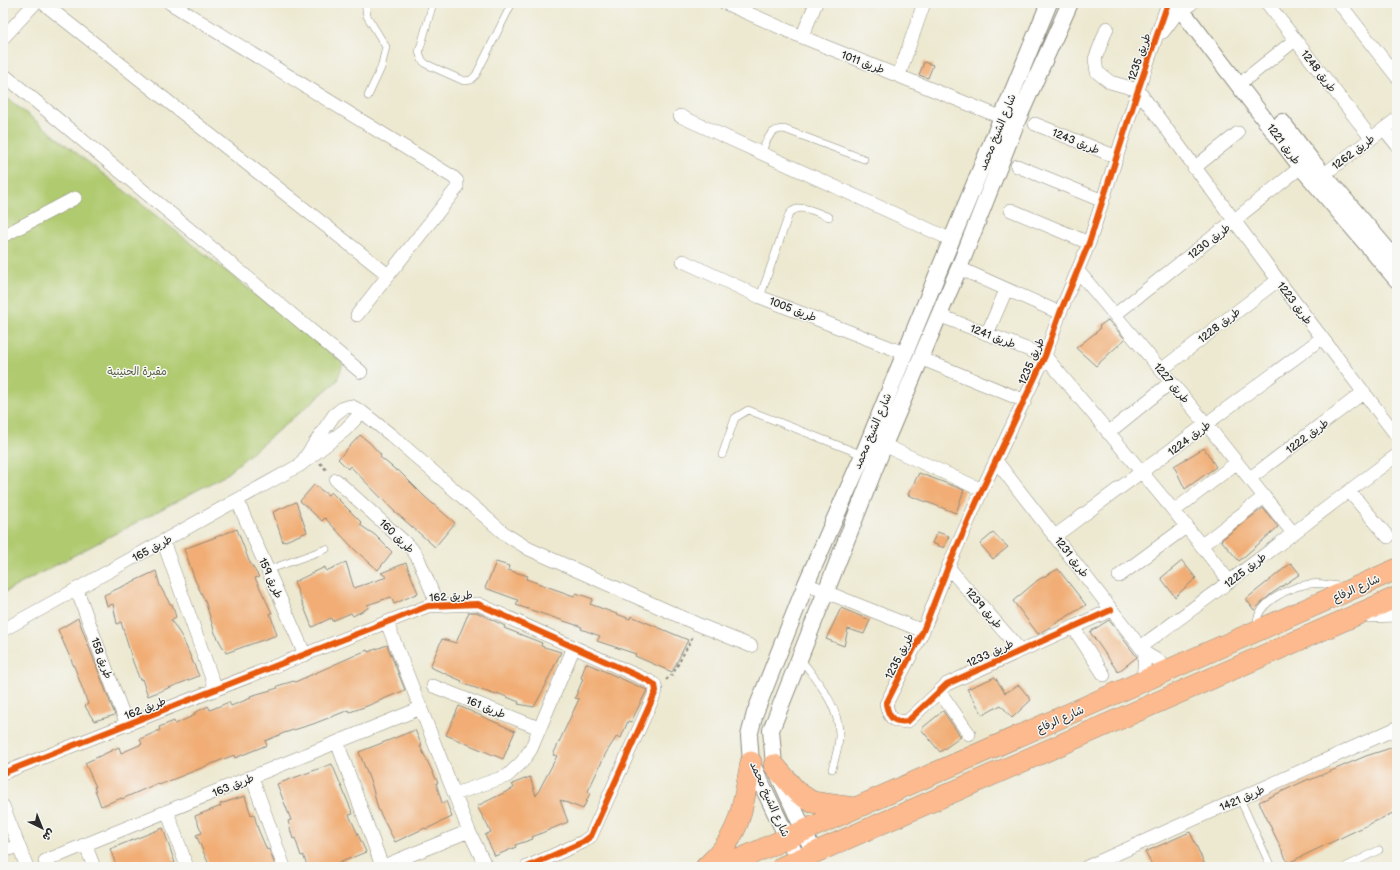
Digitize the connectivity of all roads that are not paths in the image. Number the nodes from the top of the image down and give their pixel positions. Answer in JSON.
{"nodes":[{"id":1,"x":35,"y":3,"type":"edge"},
{"id":2,"x":43,"y":3,"type":"edge"},
{"id":3,"x":170,"y":3,"type":"edge"},
{"id":4,"x":365,"y":3,"type":"edge"},
{"id":5,"x":433,"y":3,"type":"edge"},
{"id":6,"x":512,"y":3,"type":"edge"},
{"id":7,"x":725,"y":3,"type":"edge"},
{"id":8,"x":816,"y":3,"type":"edge"},
{"id":9,"x":924,"y":3,"type":"edge"},
{"id":10,"x":1049,"y":3,"type":"edge"},
{"id":11,"x":1070,"y":3,"type":"edge"},
{"id":12,"x":1267,"y":3,"type":"edge"},
{"id":13,"x":1182,"y":4,"type":"edge"},
{"id":14,"x":1343,"y":4,"type":"edge"},
{"id":15,"x":1107,"y":28,"type":"dead end"},
{"id":16,"x":802,"y":37,"type":"junction"},
{"id":17,"x":3,"y":38,"type":"edge"},
{"id":18,"x":1295,"y":40,"type":"junction"},
{"id":19,"x":3,"y":74,"type":"edge"},
{"id":20,"x":898,"y":75,"type":"junction"},
{"id":21,"x":1397,"y":77,"type":"edge"},
{"id":22,"x":1247,"y":78,"type":"junction"},
{"id":23,"x":1138,"y":90,"type":"junction"},
{"id":24,"x":368,"y":96,"type":"dead end"},
{"id":25,"x":680,"y":116,"type":"dead end"},
{"id":26,"x":1003,"y":118,"type":"junction"},
{"id":27,"x":1397,"y":119,"type":"edge"},
{"id":28,"x":1035,"y":124,"type":"dead end"},
{"id":29,"x":1384,"y":129,"type":"junction"},
{"id":30,"x":1238,"y":133,"type":"dead end"},
{"id":31,"x":1371,"y":138,"type":"junction"},
{"id":32,"x":1397,"y":145,"type":"edge"},
{"id":33,"x":761,"y":153,"type":"junction"},
{"id":34,"x":1117,"y":158,"type":"junction"},
{"id":35,"x":864,"y":159,"type":"dead end"},
{"id":36,"x":1017,"y":166,"type":"dead end"},
{"id":37,"x":1301,"y":167,"type":"junction"},
{"id":38,"x":1194,"y":168,"type":"junction"},
{"id":39,"x":1323,"y":174,"type":"junction"},
{"id":40,"x":75,"y":198,"type":"dead end"},
{"id":41,"x":1103,"y":201,"type":"junction"},
{"id":42,"x":1010,"y":210,"type":"dead end"},
{"id":43,"x":829,"y":217,"type":"dead end"},
{"id":44,"x":1234,"y":221,"type":"junction"},
{"id":45,"x":3,"y":236,"type":"edge"},
{"id":46,"x":952,"y":240,"type":"junction"},
{"id":47,"x":1089,"y":244,"type":"junction"},
{"id":48,"x":683,"y":261,"type":"dead end"},
{"id":49,"x":1393,"y":263,"type":"edge"},
{"id":50,"x":959,"y":268,"type":"junction"},
{"id":51,"x":1078,"y":271,"type":"junction"},
{"id":52,"x":387,"y":274,"type":"junction"},
{"id":53,"x":1278,"y":280,"type":"junction"},
{"id":54,"x":1006,"y":290,"type":"junction"},
{"id":55,"x":760,"y":297,"type":"junction"},
{"id":56,"x":1060,"y":313,"type":"junction"},
{"id":57,"x":1116,"y":314,"type":"junction"},
{"id":58,"x":357,"y":315,"type":"dead end"},
{"id":59,"x":938,"y":315,"type":"junction"},
{"id":60,"x":987,"y":334,"type":"junction"},
{"id":61,"x":1322,"y":338,"type":"junction"},
{"id":62,"x":904,"y":353,"type":"junction"},
{"id":63,"x":1046,"y":356,"type":"junction"},
{"id":64,"x":920,"y":358,"type":"junction"},
{"id":65,"x":1161,"y":370,"type":"junction"},
{"id":66,"x":361,"y":372,"type":"dead end"},
{"id":67,"x":1171,"y":382,"type":"junction"},
{"id":68,"x":1364,"y":392,"type":"junction"},
{"id":69,"x":1025,"y":401,"type":"junction"},
{"id":70,"x":362,"y":412,"type":"junction"},
{"id":71,"x":1207,"y":425,"type":"junction"},
{"id":72,"x":1108,"y":433,"type":"junction"},
{"id":73,"x":1397,"y":436,"type":"edge"},
{"id":74,"x":884,"y":445,"type":"junction"},
{"id":75,"x":722,"y":455,"type":"dead end"},
{"id":76,"x":863,"y":455,"type":"junction"},
{"id":77,"x":1397,"y":455,"type":"edge"},
{"id":78,"x":997,"y":462,"type":"junction"},
{"id":79,"x":1236,"y":463,"type":"junction"},
{"id":80,"x":300,"y":465,"type":"junction"},
{"id":81,"x":1142,"y":473,"type":"junction"},
{"id":82,"x":1249,"y":479,"type":"junction"},
{"id":83,"x":336,"y":480,"type":"road end"},
{"id":84,"x":982,"y":490,"type":"junction"},
{"id":85,"x":1349,"y":491,"type":"junction"},
{"id":86,"x":1264,"y":497,"type":"junction"},
{"id":87,"x":237,"y":500,"type":"junction"},
{"id":88,"x":1174,"y":511,"type":"junction"},
{"id":89,"x":1187,"y":526,"type":"junction"},
{"id":90,"x":1292,"y":533,"type":"junction"},
{"id":91,"x":1055,"y":536,"type":"junction"},
{"id":92,"x":1388,"y":537,"type":"dead end"},
{"id":93,"x":164,"y":541,"type":"junction"},
{"id":94,"x":1202,"y":545,"type":"junction"},
{"id":95,"x":326,"y":549,"type":"dead end"},
{"id":96,"x":948,"y":567,"type":"junction"},
{"id":97,"x":1397,"y":569,"type":"edge"},
{"id":98,"x":268,"y":570,"type":"junction"},
{"id":99,"x":1119,"y":576,"type":"dead end"},
{"id":100,"x":1230,"y":582,"type":"junction"},
{"id":101,"x":806,"y":584,"type":"junction"},
{"id":102,"x":77,"y":590,"type":"junction"},
{"id":103,"x":826,"y":591,"type":"junction"},
{"id":104,"x":1397,"y":597,"type":"edge"},
{"id":105,"x":438,"y":606,"type":"junction"},
{"id":106,"x":1111,"y":610,"type":"junction"},
{"id":107,"x":1397,"y":615,"type":"edge"},
{"id":108,"x":1347,"y":618,"type":"junction"},
{"id":109,"x":387,"y":623,"type":"junction"},
{"id":110,"x":1073,"y":627,"type":"junction"},
{"id":111,"x":3,"y":630,"type":"edge"},
{"id":112,"x":923,"y":631,"type":"junction"},
{"id":113,"x":751,"y":646,"type":"dead end"},
{"id":114,"x":574,"y":647,"type":"junction"},
{"id":115,"x":1020,"y":650,"type":"junction"},
{"id":116,"x":1143,"y":650,"type":"junction"},
{"id":117,"x":305,"y":655,"type":"junction"},
{"id":118,"x":800,"y":658,"type":"junction"},
{"id":119,"x":1172,"y":669,"type":"junction"},
{"id":120,"x":1104,"y":675,"type":"dead end"},
{"id":121,"x":1143,"y":682,"type":"junction"},
{"id":122,"x":432,"y":686,"type":"dead end"},
{"id":123,"x":216,"y":690,"type":"junction"},
{"id":124,"x":940,"y":692,"type":"junction"},
{"id":125,"x":421,"y":708,"type":"junction"},
{"id":126,"x":888,"y":715,"type":"joint"},
{"id":127,"x":128,"y":725,"type":"junction"},
{"id":128,"x":539,"y":728,"type":"junction"},
{"id":129,"x":1397,"y":728,"type":"edge"},
{"id":130,"x":968,"y":734,"type":"dead end"},
{"id":131,"x":337,"y":742,"type":"junction"},
{"id":132,"x":751,"y":762,"type":"junction"},
{"id":133,"x":774,"y":765,"type":"junction"},
{"id":134,"x":832,"y":769,"type":"dead end"},
{"id":135,"x":3,"y":773,"type":"edge"},
{"id":136,"x":252,"y":777,"type":"junction"},
{"id":137,"x":456,"y":794,"type":"junction"},
{"id":138,"x":1240,"y":799,"type":"junction"},
{"id":139,"x":3,"y":806,"type":"edge"},
{"id":140,"x":859,"y":808,"type":"junction"},
{"id":141,"x":167,"y":812,"type":"junction"},
{"id":142,"x":469,"y":831,"type":"junction"},
{"id":143,"x":795,"y":834,"type":"junction"},
{"id":144,"x":86,"y":844,"type":"junction"},
{"id":145,"x":18,"y":846,"type":"junction"},
{"id":146,"x":1379,"y":850,"type":"dead end"},
{"id":147,"x":3,"y":851,"type":"edge"},
{"id":148,"x":798,"y":860,"type":"edge"},
{"id":149,"x":45,"y":861,"type":"dead end"},
{"id":150,"x":27,"y":867,"type":"edge"},
{"id":151,"x":94,"y":867,"type":"edge"},
{"id":152,"x":187,"y":867,"type":"edge"},
{"id":153,"x":284,"y":867,"type":"edge"},
{"id":154,"x":381,"y":867,"type":"edge"},
{"id":155,"x":486,"y":867,"type":"edge"},
{"id":156,"x":527,"y":867,"type":"edge"},
{"id":157,"x":706,"y":867,"type":"edge"},
{"id":158,"x":722,"y":867,"type":"edge"},
{"id":159,"x":1087,"y":867,"type":"edge"},
{"id":160,"x":1271,"y":867,"type":"edge"},
{"id":161,"x":1344,"y":867,"type":"edge"}],
"edges":[{"from":1,"to":17,"type":"street"},
{"from":2,"to":52,"type":"street"},
{"from":3,"to":52,"type":"street"},
{"from":4,"to":24,"type":"lane"},
{"from":5,"to":6,"type":"lane"},
{"from":7,"to":16,"type":"street","name":"طريق 1011"},
{"from":8,"to":16,"type":"street"},
{"from":9,"to":20,"type":"street"},
{"from":10,"to":26,"type":"street","name":"شارع الشيخ محمد"},
{"from":11,"to":50,"type":"street","name":"شارع الشيخ محمد"},
{"from":12,"to":18,"type":"street","name":"طريق 1248"},
{"from":13,"to":22,"type":"street","name":"طريق 1221"},
{"from":13,"to":23,"type":"street","name":"طريق 1235"},
{"from":13,"to":37,"type":"street","name":"طريق 1221"},
{"from":14,"to":21,"type":"street"},
{"from":15,"to":23,"type":"street"},
{"from":16,"to":20,"type":"street","name":"طريق 1011"},
{"from":18,"to":22,"type":"street"},
{"from":18,"to":31,"type":"street","name":"طريق 1248"},
{"from":19,"to":66,"type":"street"},
{"from":20,"to":26,"type":"street","name":"طريق 1011"},
{"from":22,"to":39,"type":"street","name":"طريق 1221"},
{"from":23,"to":34,"type":"street","name":"طريق 1235"},
{"from":23,"to":38,"type":"street","name":"طريق 1223"},
{"from":25,"to":33,"type":"street"},
{"from":26,"to":46,"type":"street","name":"شارع الشيخ محمد"},
{"from":27,"to":29,"type":"street","name":"طريق 1262"},
{"from":28,"to":34,"type":"street","name":"طريق 1243"},
{"from":29,"to":31,"type":"street","name":"طريق 1262"},
{"from":29,"to":32,"type":"street","name":"طريق 1262"},
{"from":30,"to":38,"type":"street"},
{"from":31,"to":39,"type":"street","name":"طريق 1262"},
{"from":33,"to":35,"type":"lane"},
{"from":33,"to":46,"type":"street"},
{"from":34,"to":41,"type":"street","name":"طريق 1235"},
{"from":36,"to":41,"type":"street"},
{"from":37,"to":44,"type":"street","name":"طريق 1230"},
{"from":37,"to":49,"type":"street","name":"طريق 1221"},
{"from":38,"to":44,"type":"street","name":"طريق 1223"},
{"from":39,"to":49,"type":"street","name":"طريق 1221"},
{"from":40,"to":45,"type":"street"},
{"from":41,"to":47,"type":"street","name":"طريق 1235"},
{"from":42,"to":47,"type":"street"},
{"from":43,"to":55,"type":"lane"},
{"from":44,"to":53,"type":"street","name":"طريق 1223"},
{"from":44,"to":57,"type":"street","name":"طريق 1230"},
{"from":46,"to":62,"type":"street","name":"شارع الشيخ محمد"},
{"from":47,"to":51,"type":"street","name":"طريق 1235"},
{"from":48,"to":55,"type":"street","name":"طريق 1005"},
{"from":50,"to":54,"type":"street"},
{"from":50,"to":59,"type":"street","name":"شارع الشيخ محمد"},
{"from":51,"to":56,"type":"street","name":"طريق 1235"},
{"from":51,"to":57,"type":"street","name":"طريق 1227"},
{"from":52,"to":58,"type":"street"},
{"from":53,"to":61,"type":"street","name":"طريق 1223"},
{"from":53,"to":65,"type":"street","name":"طريق 1228"},
{"from":54,"to":56,"type":"street"},
{"from":54,"to":60,"type":"street"},
{"from":55,"to":62,"type":"street","name":"طريق 1005"},
{"from":56,"to":63,"type":"street","name":"طريق 1235"},
{"from":57,"to":65,"type":"street","name":"طريق 1227"},
{"from":59,"to":60,"type":"street","name":"طريق 1241"},
{"from":59,"to":64,"type":"street","name":"شارع الشيخ محمد"},
{"from":60,"to":63,"type":"street","name":"طريق 1241"},
{"from":61,"to":68,"type":"street","name":"طريق 1223"},
{"from":61,"to":71,"type":"street","name":"طريق 1224"},
{"from":62,"to":76,"type":"street","name":"شارع الشيخ محمد"},
{"from":63,"to":69,"type":"street","name":"طريق 1235"},
{"from":63,"to":72,"type":"street"},
{"from":64,"to":69,"type":"street","name":"طريق 1235"},
{"from":64,"to":74,"type":"street","name":"شارع الشيخ محمد"},
{"from":65,"to":67,"type":"street","name":"طريق 1227"},
{"from":67,"to":71,"type":"street","name":"طريق 1227"},
{"from":67,"to":72,"type":"street"},
{"from":68,"to":73,"type":"street","name":"طريق 1223"},
{"from":68,"to":82,"type":"street","name":"طريق 1222"},
{"from":69,"to":78,"type":"street","name":"طريق 1235"},
{"from":70,"to":80,"type":"street","name":"طريق 165"},
{"from":70,"to":80,"type":"street","name":"طريق 165"},
{"from":70,"to":113,"type":"street"},
{"from":71,"to":79,"type":"street","name":"طريق 1227"},
{"from":71,"to":81,"type":"street","name":"طريق 1224"},
{"from":72,"to":81,"type":"street"},
{"from":74,"to":84,"type":"street"},
{"from":74,"to":103,"type":"street","name":"شارع الشيخ محمد"},
{"from":75,"to":76,"type":"lane"},
{"from":76,"to":101,"type":"street","name":"شارع الشيخ محمد"},
{"from":77,"to":85,"type":"street","name":"طريق 1225"},
{"from":78,"to":84,"type":"street","name":"طريق 1235"},
{"from":78,"to":91,"type":"street","name":"طريق 1231"},
{"from":79,"to":82,"type":"street","name":"طريق 1227"},
{"from":79,"to":88,"type":"street"},
{"from":80,"to":87,"type":"street","name":"طريق 165"},
{"from":81,"to":88,"type":"street"},
{"from":81,"to":91,"type":"street","name":"طريق 1224"},
{"from":82,"to":86,"type":"street","name":"طريق 1227"},
{"from":83,"to":105,"type":"street","name":"طريق 160"},
{"from":84,"to":96,"type":"street","name":"طريق 1235"},
{"from":85,"to":90,"type":"street","name":"طريق 1225"},
{"from":85,"to":92,"type":"street"},
{"from":86,"to":90,"type":"street","name":"طريق 1227"},
{"from":86,"to":94,"type":"street"},
{"from":87,"to":93,"type":"street","name":"طريق 165"},
{"from":87,"to":98,"type":"street","name":"طريق 159"},
{"from":88,"to":89,"type":"street"},
{"from":89,"to":94,"type":"street"},
{"from":89,"to":99,"type":"street"},
{"from":90,"to":100,"type":"street","name":"طريق 1225"},
{"from":91,"to":106,"type":"street","name":"طريق 1231"},
{"from":93,"to":102,"type":"street","name":"طريق 165"},
{"from":93,"to":123,"type":"street"},
{"from":94,"to":100,"type":"street"},
{"from":95,"to":98,"type":"lane"},
{"from":96,"to":112,"type":"street","name":"طريق 1235"},
{"from":96,"to":115,"type":"street","name":"طريق 1239"},
{"from":97,"to":119,"type":"main road","name":"شارع الرفاع"},
{"from":98,"to":117,"type":"street","name":"طريق 159"},
{"from":100,"to":116,"type":"street","name":"طريق 1225"},
{"from":101,"to":103,"type":"street","name":"طريق 1235"},
{"from":101,"to":132,"type":"street","name":"شارع الشيخ محمد"},
{"from":102,"to":111,"type":"street","name":"طريق 165"},
{"from":102,"to":127,"type":"street","name":"طريق 158"},
{"from":103,"to":112,"type":"street","name":"طريق 1235"},
{"from":103,"to":118,"type":"street","name":"شارع الشيخ محمد"},
{"from":104,"to":108,"type":"main road","name":"شارع الرفاع"},
{"from":105,"to":109,"type":"street","name":"طريق 162"},
{"from":105,"to":114,"type":"street","name":"طريق 162"},
{"from":106,"to":110,"type":"street","name":"طريق 1233"},
{"from":106,"to":116,"type":"street","name":"طريق 1231"},
{"from":107,"to":108,"type":"street"},
{"from":108,"to":148,"type":"main road","name":"شارع الرفاع"},
{"from":109,"to":117,"type":"street","name":"طريق 162"},
{"from":109,"to":125,"type":"street"},
{"from":110,"to":115,"type":"street","name":"طريق 1233"},
{"from":110,"to":120,"type":"street"},
{"from":112,"to":126,"type":"street","name":"طريق 1235"},
{"from":114,"to":128,"type":"street"},
{"from":114,"to":156,"type":"street","name":"طريق 162"},
{"from":115,"to":124,"type":"street","name":"طريق 1233"},
{"from":116,"to":119,"type":"street","name":"طريق 1231"},
{"from":116,"to":121,"type":"street"},
{"from":117,"to":123,"type":"street","name":"طريق 162"},
{"from":118,"to":133,"type":"street","name":"شارع الشيخ محمد"},
{"from":118,"to":134,"type":"lane"},
{"from":119,"to":121,"type":"main road","name":"شارع الرفاع"},
{"from":121,"to":140,"type":"main road","name":"شارع الرفاع"},
{"from":122,"to":128,"type":"street","name":"طريق 161"},
{"from":123,"to":127,"type":"street","name":"طريق 162"},
{"from":124,"to":126,"type":"street","name":"طريق 1233"},
{"from":124,"to":130,"type":"street"},
{"from":125,"to":131,"type":"street","name":"طريق 163"},
{"from":125,"to":137,"type":"street"},
{"from":127,"to":135,"type":"street","name":"طريق 162"},
{"from":128,"to":137,"type":"street"},
{"from":129,"to":138,"type":"street","name":"طريق 1421"},
{"from":131,"to":136,"type":"street","name":"طريق 163"},
{"from":131,"to":154,"type":"street"},
{"from":132,"to":143,"type":"street","name":"شارع الشيخ محمد"},
{"from":132,"to":157,"type":"main road"},
{"from":133,"to":140,"type":"main road"},
{"from":133,"to":143,"type":"street","name":"شارع الشيخ محمد"},
{"from":136,"to":141,"type":"street","name":"طريق 163"},
{"from":136,"to":153,"type":"street"},
{"from":137,"to":142,"type":"street"},
{"from":138,"to":159,"type":"street","name":"طريق 1421"},
{"from":138,"to":160,"type":"lane"},
{"from":139,"to":145,"type":"street"},
{"from":140,"to":143,"type":"main road","name":"شارع الرفاع"},
{"from":141,"to":144,"type":"street","name":"طريق 163"},
{"from":141,"to":152,"type":"street"},
{"from":142,"to":154,"type":"street"},
{"from":142,"to":155,"type":"street"},
{"from":143,"to":148,"type":"street","name":"شارع الشيخ محمد"},
{"from":143,"to":158,"type":"main road","name":"شارع الرفاع"},
{"from":144,"to":149,"type":"street","name":"طريق 163"},
{"from":144,"to":151,"type":"street"},
{"from":145,"to":147,"type":"street"},
{"from":145,"to":150,"type":"street"},
{"from":146,"to":161,"type":"lane"}]}
